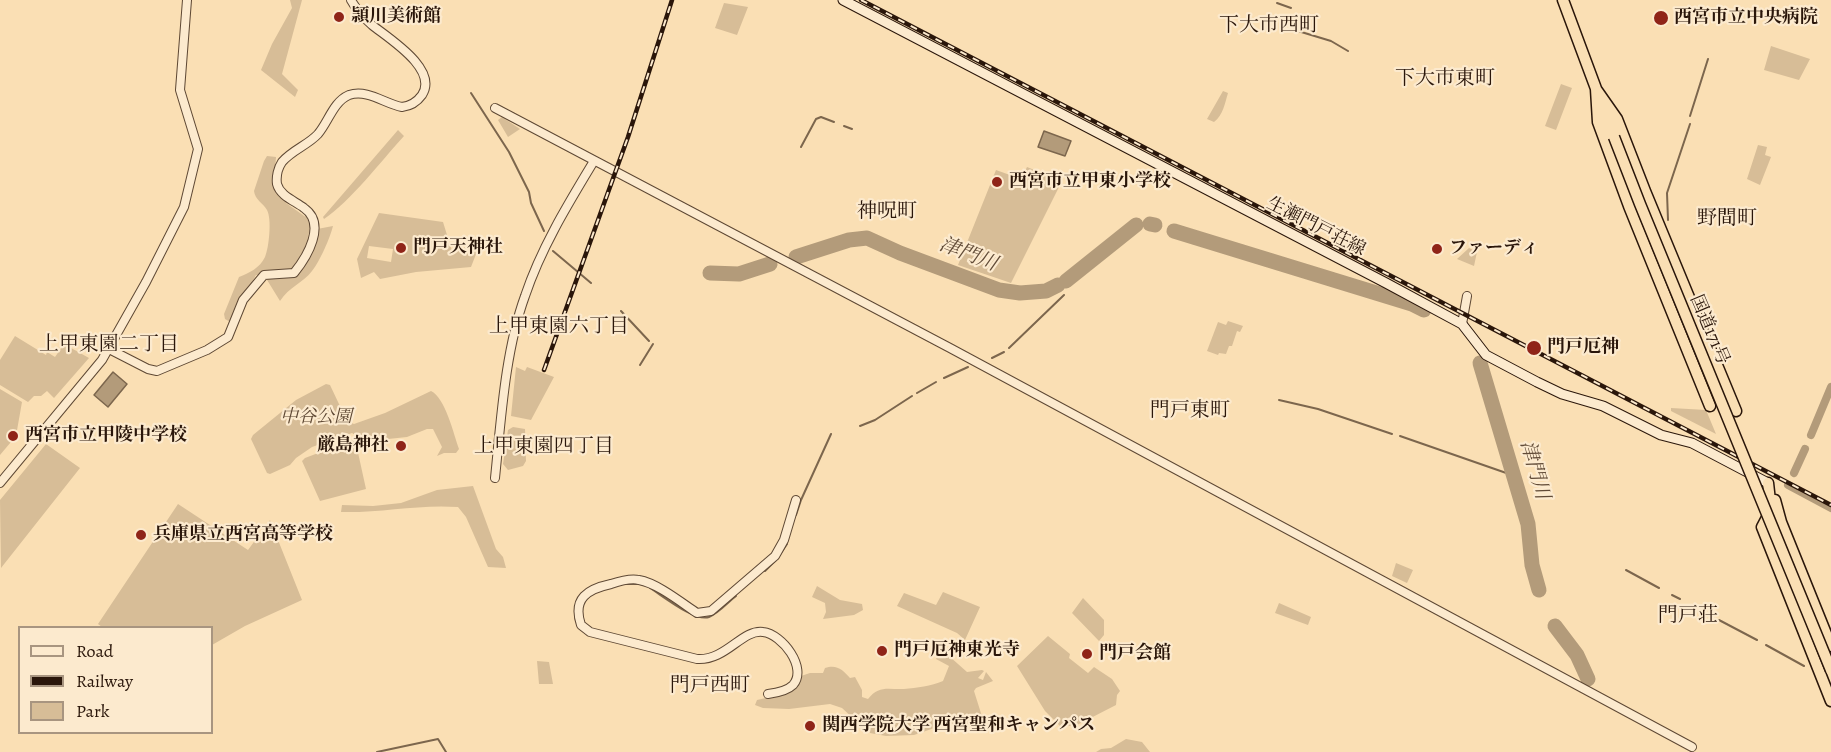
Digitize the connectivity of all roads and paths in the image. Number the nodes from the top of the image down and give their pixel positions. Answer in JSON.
{"nodes":[{"id":1,"x":187,"y":0,"type":"edge"},
{"id":2,"x":351,"y":0,"type":"edge"},
{"id":3,"x":843,"y":0,"type":"edge"},
{"id":4,"x":1563,"y":0,"type":"edge"},
{"id":5,"x":1596,"y":89,"type":"junction"},
{"id":6,"x":495,"y":108,"type":"dead end"},
{"id":7,"x":594,"y":160,"type":"junction"},
{"id":8,"x":1467,"y":296,"type":"dead end"},
{"id":9,"x":1462,"y":324,"type":"junction"},
{"id":10,"x":109,"y":349,"type":"junction"},
{"id":11,"x":1710,"y":406,"type":"dead end"},
{"id":12,"x":1736,"y":411,"type":"dead end"},
{"id":13,"x":495,"y":478,"type":"dead end"},
{"id":14,"x":0,"y":483,"type":"edge"},
{"id":15,"x":1768,"y":483,"type":"junction"},
{"id":16,"x":796,"y":500,"type":"dead end"},
{"id":17,"x":1768,"y":517,"type":"junction"},
{"id":18,"x":1781,"y":522,"type":"junction"},
{"id":19,"x":1831,"y":646,"type":"edge"},
{"id":20,"x":1831,"y":670,"type":"edge"},
{"id":21,"x":768,"y":694,"type":"dead end"},
{"id":22,"x":1831,"y":701,"type":"edge"},
{"id":23,"x":1692,"y":747,"type":"dead end"}],
"edges":[{"from":1,"to":10,"type":"street"},
{"from":2,"to":10,"type":"street"},
{"from":3,"to":9,"type":"main road","name":"生瀬門戸荘線"},
{"from":4,"to":5,"type":"highway","name":"国道171号"},
{"from":5,"to":11,"type":"highway"},
{"from":5,"to":12,"type":"highway"},
{"from":5,"to":20,"type":"highway","name":"国道171号","bridge":true},
{"from":6,"to":7,"type":"street"},
{"from":7,"to":13,"type":"street"},
{"from":7,"to":23,"type":"street"},
{"from":8,"to":9,"type":"street"},
{"from":9,"to":15,"type":"main road","name":"生瀬門戸荘線"},
{"from":10,"to":14,"type":"street"},
{"from":15,"to":17,"type":"highway"},
{"from":15,"to":18,"type":"highway"},
{"from":16,"to":21,"type":"street"},
{"from":17,"to":18,"type":"highway"},
{"from":17,"to":22,"type":"highway"},
{"from":18,"to":19,"type":"highway"}]}
